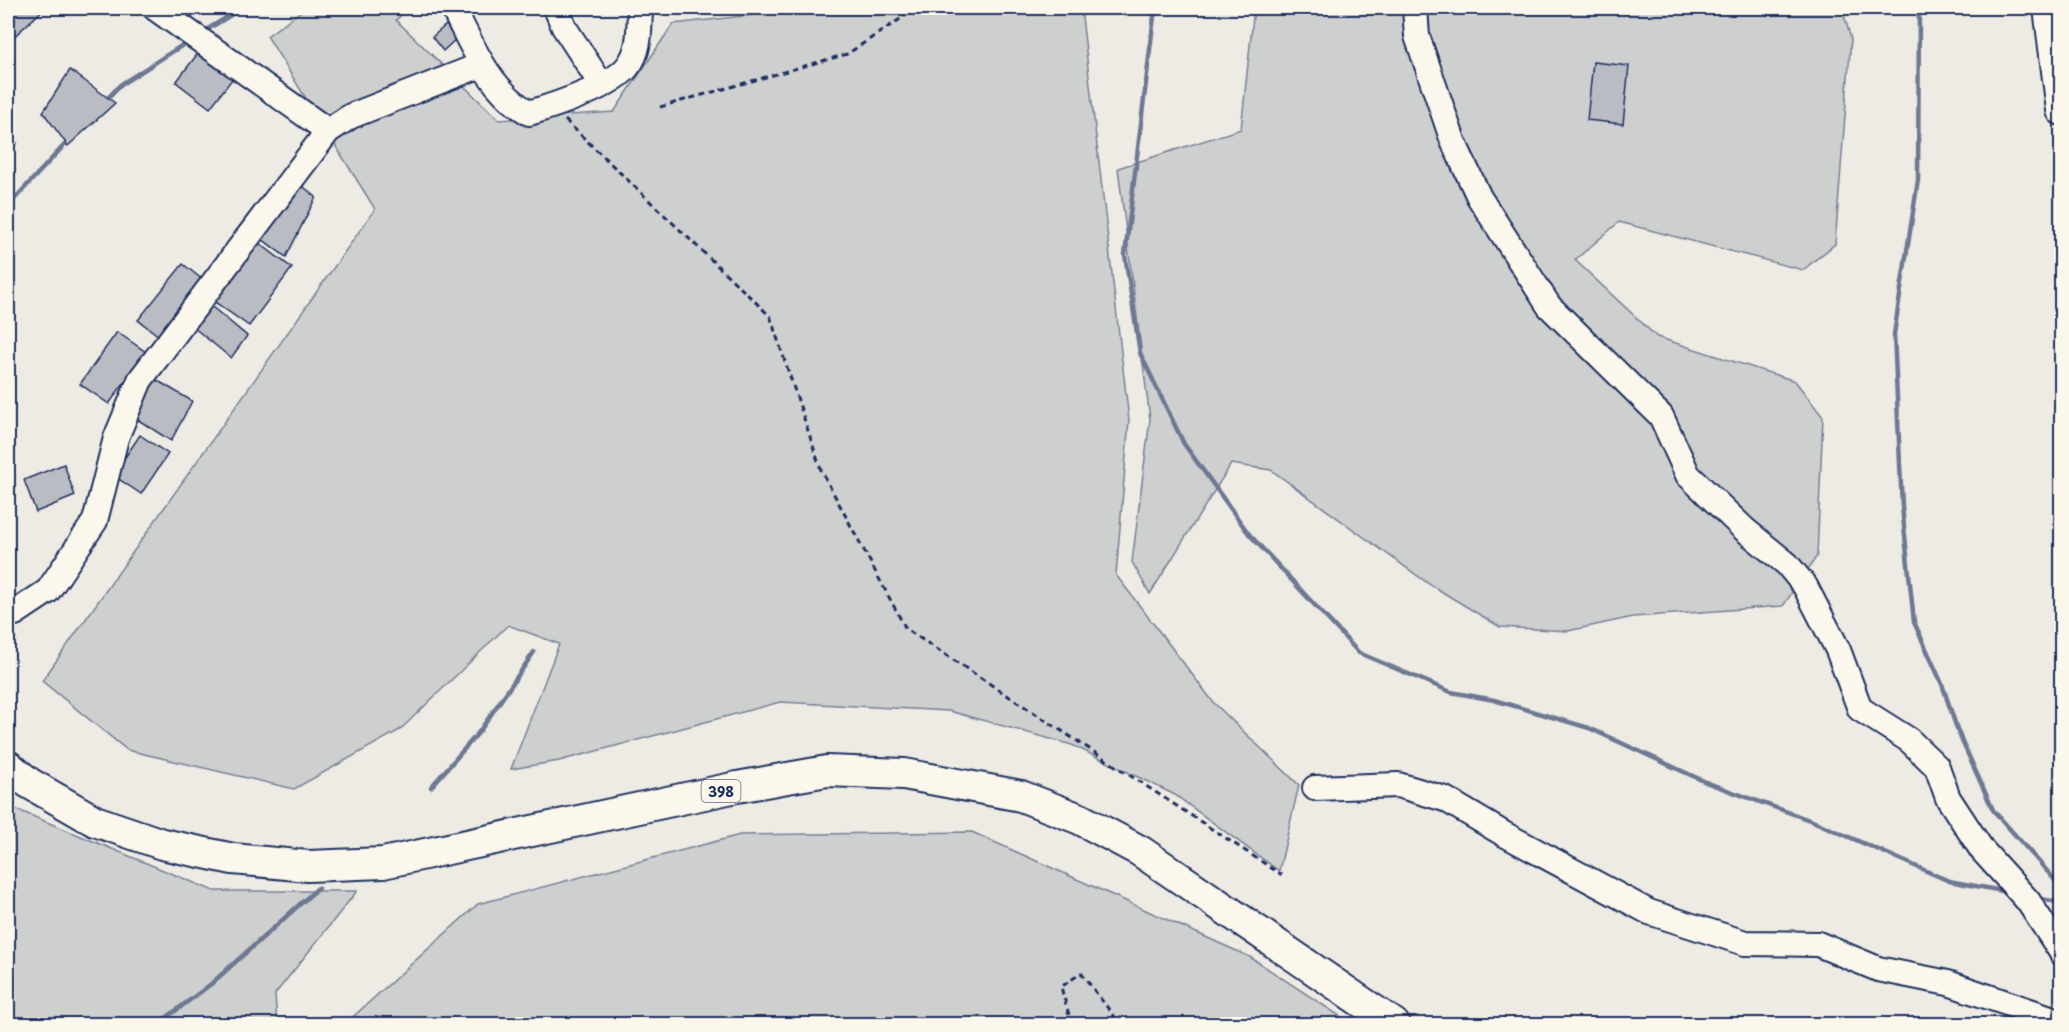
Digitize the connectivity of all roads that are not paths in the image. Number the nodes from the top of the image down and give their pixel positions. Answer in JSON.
{"nodes":[{"id":1,"x":155,"y":8,"type":"edge"},
{"id":2,"x":453,"y":8,"type":"edge"},
{"id":3,"x":556,"y":8,"type":"edge"},
{"id":4,"x":640,"y":8,"type":"edge"},
{"id":5,"x":1415,"y":8,"type":"edge"},
{"id":6,"x":2049,"y":8,"type":"edge"},
{"id":7,"x":481,"y":65,"type":"junction"},
{"id":8,"x":601,"y":84,"type":"junction"},
{"id":9,"x":2061,"y":110,"type":"edge"},
{"id":10,"x":328,"y":131,"type":"junction"},
{"id":11,"x":15,"y":613,"type":"dead end"},
{"id":12,"x":8,"y":766,"type":"edge"},
{"id":13,"x":1315,"y":788,"type":"dead end"},
{"id":14,"x":2061,"y":953,"type":"edge"},
{"id":15,"x":2061,"y":1022,"type":"edge"},
{"id":16,"x":1394,"y":1024,"type":"edge"}],
"edges":[{"from":1,"to":10,"type":"street"},
{"from":2,"to":7,"type":"street"},
{"from":3,"to":8,"type":"street"},
{"from":4,"to":8,"type":"street"},
{"from":5,"to":14,"type":"street"},
{"from":6,"to":9,"type":"main road"},
{"from":7,"to":8,"type":"street"},
{"from":7,"to":10,"type":"street"},
{"from":10,"to":11,"type":"street"},
{"from":12,"to":16,"type":"main road","number":"398"},
{"from":13,"to":15,"type":"street"}]}
